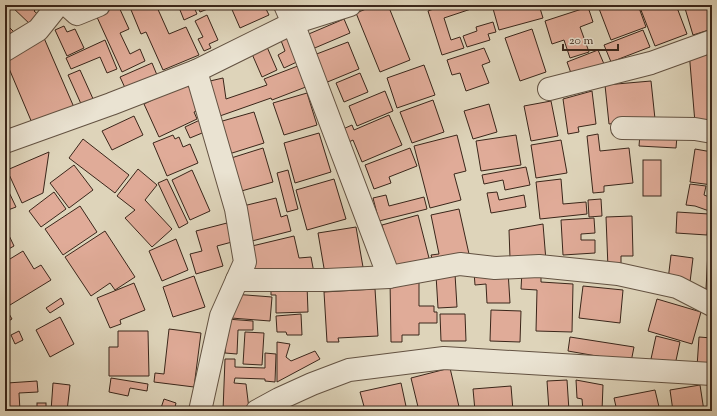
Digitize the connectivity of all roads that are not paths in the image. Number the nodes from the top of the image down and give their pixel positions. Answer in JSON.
{"nodes":[{"id":1,"x":58,"y":5,"type":"edge"},
{"id":2,"x":67,"y":5,"type":"edge"},
{"id":3,"x":98,"y":5,"type":"edge"},
{"id":4,"x":350,"y":5,"type":"edge"},
{"id":5,"x":289,"y":14,"type":"edge"},
{"id":6,"x":712,"y":41,"type":"edge"},
{"id":7,"x":5,"y":50,"type":"edge"},
{"id":8,"x":196,"y":71,"type":"junction"},
{"id":9,"x":549,"y":90,"type":"dead end"},
{"id":10,"x":622,"y":128,"type":"dead end"},
{"id":11,"x":712,"y":132,"type":"edge"},
{"id":12,"x":5,"y":142,"type":"edge"},
{"id":13,"x":389,"y":277,"type":"junction"},
{"id":14,"x":237,"y":280,"type":"junction"},
{"id":15,"x":712,"y":305,"type":"edge"},
{"id":16,"x":712,"y":374,"type":"edge"},
{"id":17,"x":200,"y":411,"type":"edge"},
{"id":18,"x":257,"y":411,"type":"edge"}],
"edges":[{"from":1,"to":7,"type":"street"},
{"from":2,"to":3,"type":"street"},
{"from":4,"to":5,"type":"street"},
{"from":5,"to":8,"type":"street"},
{"from":5,"to":13,"type":"street"},
{"from":6,"to":9,"type":"street"},
{"from":8,"to":12,"type":"street"},
{"from":8,"to":14,"type":"street"},
{"from":10,"to":11,"type":"street"},
{"from":13,"to":14,"type":"street"},
{"from":13,"to":15,"type":"street"},
{"from":14,"to":17,"type":"street"},
{"from":16,"to":18,"type":"street"}]}
